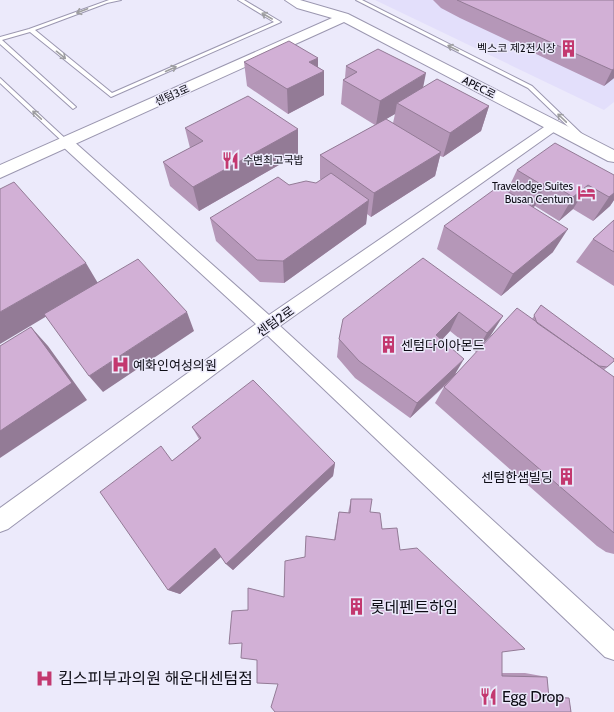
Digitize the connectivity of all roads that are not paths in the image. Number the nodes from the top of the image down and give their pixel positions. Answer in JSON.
{"nodes":[{"id":1,"x":119,"y":0,"type":"edge"},
{"id":2,"x":240,"y":0,"type":"edge"},
{"id":3,"x":291,"y":0,"type":"edge"},
{"id":4,"x":323,"y":0,"type":"edge"},
{"id":5,"x":358,"y":0,"type":"edge"},
{"id":6,"x":344,"y":17,"type":"junction"},
{"id":7,"x":31,"y":30,"type":"junction"},
{"id":8,"x":0,"y":40,"type":"edge"},
{"id":9,"x":0,"y":80,"type":"edge"},
{"id":10,"x":74,"y":107,"type":"dead end"},
{"id":11,"x":554,"y":126,"type":"junction"},
{"id":12,"x":66,"y":142,"type":"junction"},
{"id":13,"x":590,"y":144,"type":"junction"},
{"id":14,"x":614,"y":157,"type":"edge"},
{"id":15,"x":0,"y":172,"type":"edge"},
{"id":16,"x":268,"y":326,"type":"junction"},
{"id":17,"x":0,"y":521,"type":"edge"},
{"id":18,"x":614,"y":648,"type":"edge"}],
"edges":[{"from":1,"to":7,"type":"lane","one_way":true},
{"from":7,"to":2,"type":"lane","one_way":true},
{"from":3,"to":6,"type":"main road","name":"APEC로"},
{"from":4,"to":6,"type":"main road","name":"APEC로"},
{"from":13,"to":5,"type":"lane","one_way":true},
{"from":6,"to":11,"type":"main road","name":"APEC로"},
{"from":6,"to":12,"type":"main road","name":"센텀3로"},
{"from":7,"to":8,"type":"lane"},
{"from":8,"to":10,"type":"lane"},
{"from":12,"to":9,"type":"lane","one_way":true},
{"from":11,"to":13,"type":"main road","name":"APEC로"},
{"from":11,"to":16,"type":"street","name":"센텀2로"},
{"from":12,"to":15,"type":"main road","name":"센텀3로"},
{"from":12,"to":16,"type":"street"},
{"from":13,"to":14,"type":"main road","name":"APEC로"},
{"from":16,"to":17,"type":"street","name":"센텀2로"},
{"from":16,"to":18,"type":"street"}]}
